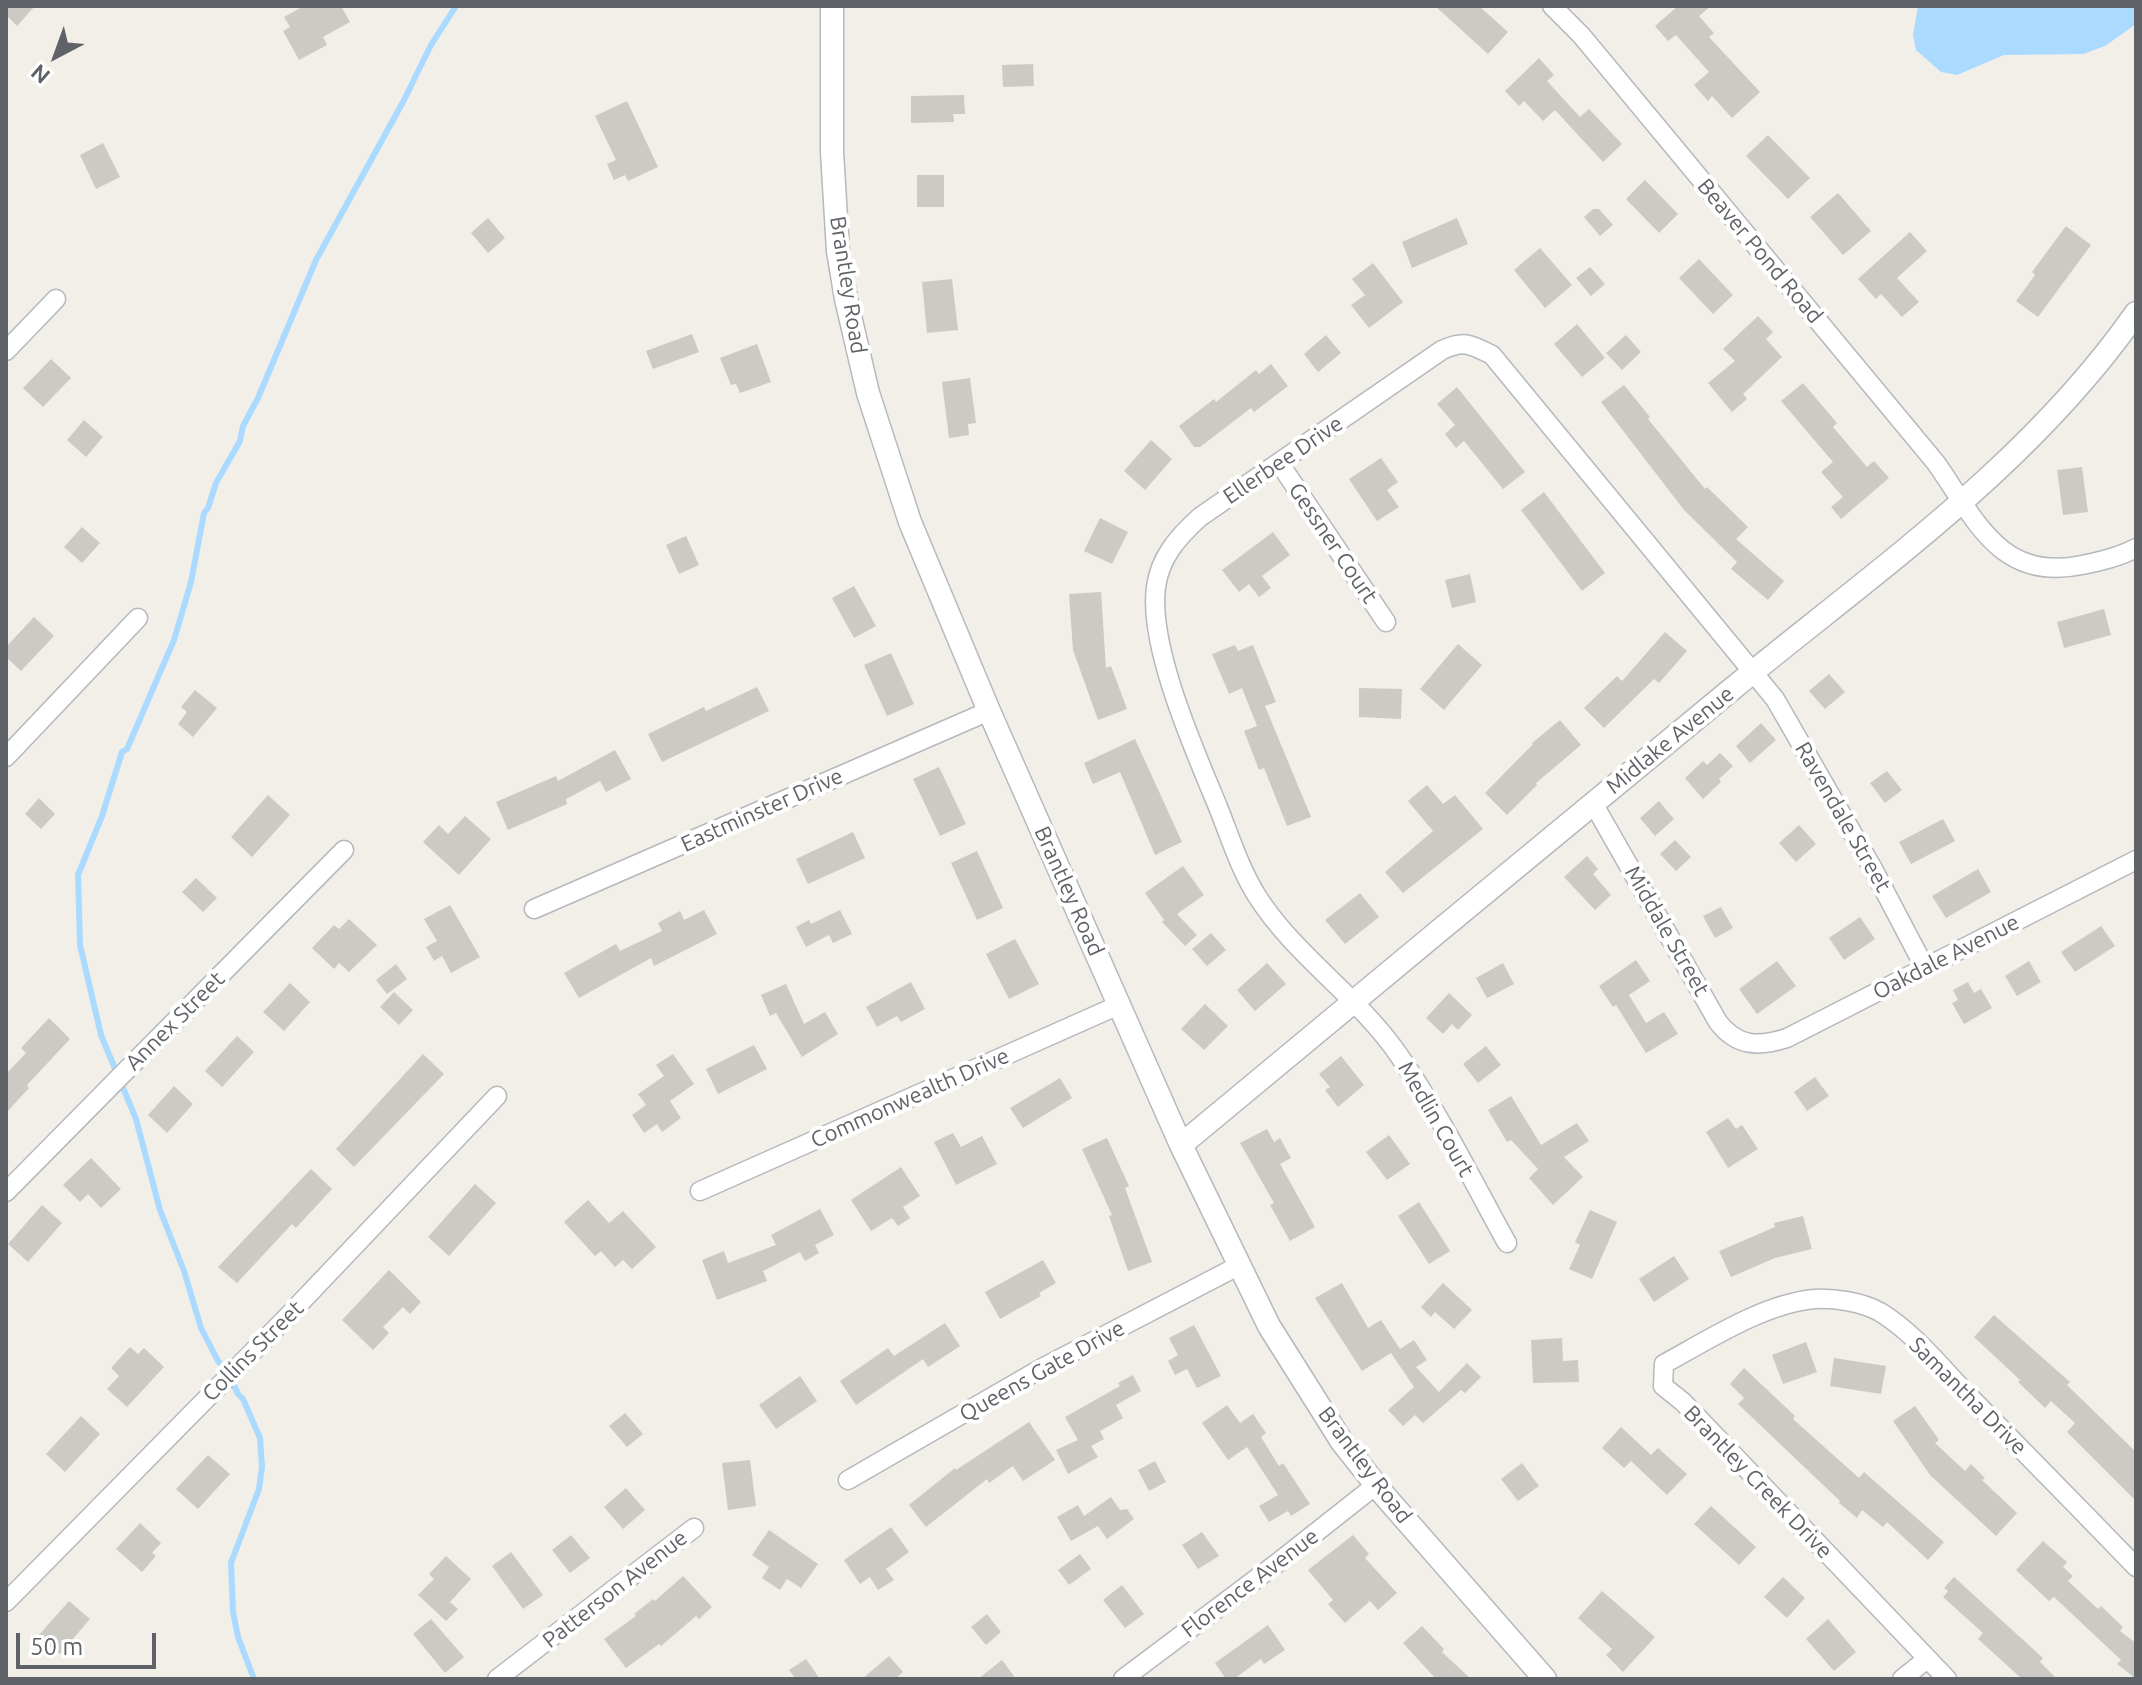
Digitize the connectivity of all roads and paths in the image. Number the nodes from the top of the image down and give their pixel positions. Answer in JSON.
{"nodes":[{"id":1,"x":832,"y":6,"type":"edge"},
{"id":2,"x":1552,"y":6,"type":"edge"},
{"id":3,"x":56,"y":299,"type":"dead end"},
{"id":4,"x":2136,"y":313,"type":"edge"},
{"id":5,"x":6,"y":351,"type":"edge"},
{"id":6,"x":1280,"y":464,"type":"junction"},
{"id":7,"x":1963,"y":501,"type":"junction"},
{"id":8,"x":2136,"y":548,"type":"edge"},
{"id":9,"x":138,"y":618,"type":"dead end"},
{"id":10,"x":1386,"y":622,"type":"dead end"},
{"id":11,"x":1754,"y":671,"type":"junction"},
{"id":12,"x":989,"y":711,"type":"junction"},
{"id":13,"x":6,"y":757,"type":"edge"},
{"id":14,"x":1593,"y":803,"type":"junction"},
{"id":15,"x":344,"y":850,"type":"dead end"},
{"id":16,"x":2136,"y":860,"type":"edge"},
{"id":17,"x":534,"y":909,"type":"dead end"},
{"id":18,"x":1925,"y":968,"type":"junction"},
{"id":19,"x":1354,"y":1002,"type":"junction"},
{"id":20,"x":1119,"y":1005,"type":"junction"},
{"id":21,"x":1753,"y":1044,"type":"joint"},
{"id":22,"x":497,"y":1096,"type":"dead end"},
{"id":23,"x":1181,"y":1145,"type":"junction"},
{"id":24,"x":700,"y":1191,"type":"dead end"},
{"id":25,"x":6,"y":1192,"type":"edge"},
{"id":26,"x":1507,"y":1243,"type":"dead end"},
{"id":27,"x":1238,"y":1266,"type":"junction"},
{"id":28,"x":1766,"y":1312,"type":"joint"},
{"id":29,"x":848,"y":1480,"type":"dead end"},
{"id":30,"x":1376,"y":1485,"type":"junction"},
{"id":31,"x":694,"y":1528,"type":"dead end"},
{"id":32,"x":2136,"y":1567,"type":"edge"},
{"id":33,"x":6,"y":1602,"type":"edge"},
{"id":34,"x":1927,"y":1659,"type":"junction"},
{"id":35,"x":497,"y":1679,"type":"edge"},
{"id":36,"x":1123,"y":1679,"type":"edge"},
{"id":37,"x":1545,"y":1679,"type":"edge"},
{"id":38,"x":1902,"y":1679,"type":"edge"},
{"id":39,"x":1947,"y":1679,"type":"edge"}],
"edges":[{"from":1,"to":12,"type":"street","name":"Brantley Road"},
{"from":2,"to":7,"type":"street","name":"Beaver Pond Road"},
{"from":3,"to":5,"type":"street"},
{"from":4,"to":7,"type":"street","name":"Midlake Avenue"},
{"from":6,"to":10,"type":"street","name":"Gessner Court"},
{"from":6,"to":11,"type":"street","name":"Ellerbee Drive"},
{"from":6,"to":19,"type":"street","name":"Ellerbee Drive"},
{"from":7,"to":8,"type":"street","name":"Beaver Pond Road"},
{"from":7,"to":11,"type":"street","name":"Midlake Avenue"},
{"from":9,"to":13,"type":"street"},
{"from":11,"to":14,"type":"street","name":"Midlake Avenue"},
{"from":11,"to":18,"type":"street","name":"Ravendale Street"},
{"from":12,"to":17,"type":"street","name":"Eastminster Drive"},
{"from":12,"to":20,"type":"street","name":"Brantley Road"},
{"from":14,"to":19,"type":"street","name":"Midlake Avenue"},
{"from":14,"to":21,"type":"street","name":"Middale Street"},
{"from":15,"to":25,"type":"street","name":"Annex Street"},
{"from":16,"to":18,"type":"street","name":"Oakdale Avenue"},
{"from":18,"to":21,"type":"street","name":"Oakdale Avenue"},
{"from":19,"to":23,"type":"street","name":"Midlake Avenue"},
{"from":19,"to":26,"type":"street","name":"Medlin Court"},
{"from":20,"to":23,"type":"street","name":"Brantley Road"},
{"from":20,"to":24,"type":"street","name":"Commonwealth Drive"},
{"from":22,"to":33,"type":"street","name":"Collins Street"},
{"from":23,"to":27,"type":"street","name":"Brantley Road"},
{"from":27,"to":29,"type":"street","name":"Queens Gate Drive"},
{"from":27,"to":30,"type":"street","name":"Brantley Road"},
{"from":28,"to":32,"type":"street","name":"Samantha Drive"},
{"from":28,"to":34,"type":"street","name":"Brantley Creek Drive"},
{"from":30,"to":36,"type":"street","name":"Florence Avenue"},
{"from":30,"to":37,"type":"street","name":"Brantley Road"},
{"from":31,"to":35,"type":"street","name":"Patterson Avenue"},
{"from":34,"to":38,"type":"street"},
{"from":34,"to":39,"type":"street","name":"Brantley Creek Drive"}]}
